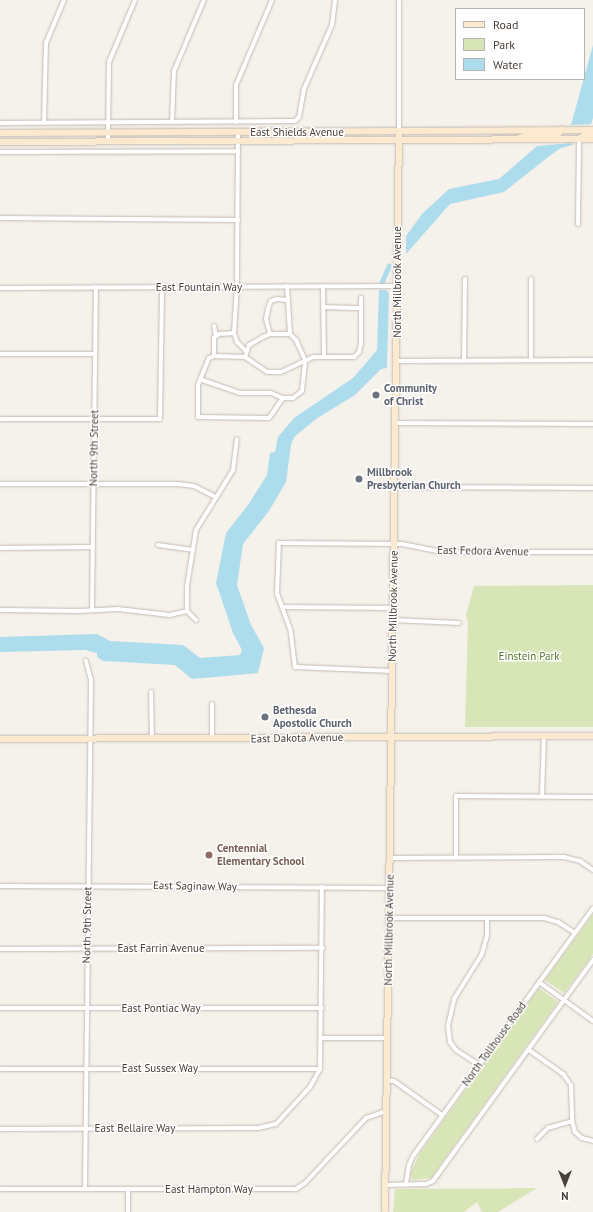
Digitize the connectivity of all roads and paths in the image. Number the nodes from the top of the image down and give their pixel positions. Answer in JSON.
{"nodes":[{"id":1,"x":64,"y":0,"type":"edge"},
{"id":2,"x":135,"y":0,"type":"edge"},
{"id":3,"x":204,"y":0,"type":"edge"},
{"id":4,"x":272,"y":0,"type":"edge"},
{"id":5,"x":335,"y":0,"type":"edge"},
{"id":6,"x":399,"y":0,"type":"edge"},
{"id":7,"x":108,"y":122,"type":"junction"},
{"id":8,"x":172,"y":122,"type":"junction"},
{"id":9,"x":236,"y":122,"type":"junction"},
{"id":10,"x":0,"y":123,"type":"edge"},
{"id":11,"x":44,"y":123,"type":"junction"},
{"id":12,"x":562,"y":130,"type":"junction"},
{"id":13,"x":593,"y":130,"type":"edge"},
{"id":14,"x":399,"y":131,"type":"junction"},
{"id":15,"x":108,"y":132,"type":"junction"},
{"id":16,"x":238,"y":132,"type":"junction"},
{"id":17,"x":0,"y":133,"type":"edge"},
{"id":18,"x":593,"y":134,"type":"edge"},
{"id":19,"x":514,"y":139,"type":"junction"},
{"id":20,"x":579,"y":139,"type":"junction"},
{"id":21,"x":593,"y":139,"type":"edge"},
{"id":22,"x":399,"y":140,"type":"junction"},
{"id":23,"x":108,"y":141,"type":"junction"},
{"id":24,"x":238,"y":141,"type":"junction"},
{"id":25,"x":0,"y":142,"type":"edge"},
{"id":26,"x":238,"y":150,"type":"junction"},
{"id":27,"x":0,"y":152,"type":"edge"},
{"id":28,"x":0,"y":218,"type":"edge"},
{"id":29,"x":238,"y":220,"type":"junction"},
{"id":30,"x":578,"y":224,"type":"dead end"},
{"id":31,"x":531,"y":279,"type":"dead end"},
{"id":32,"x":465,"y":280,"type":"dead end"},
{"id":33,"x":238,"y":286,"type":"junction"},
{"id":34,"x":287,"y":286,"type":"junction"},
{"id":35,"x":323,"y":286,"type":"junction"},
{"id":36,"x":397,"y":286,"type":"junction"},
{"id":37,"x":96,"y":287,"type":"junction"},
{"id":38,"x":162,"y":287,"type":"junction"},
{"id":39,"x":0,"y":288,"type":"edge"},
{"id":40,"x":361,"y":298,"type":"dead end"},
{"id":41,"x":287,"y":300,"type":"junction"},
{"id":42,"x":323,"y":307,"type":"junction"},
{"id":43,"x":361,"y":308,"type":"junction"},
{"id":44,"x":214,"y":326,"type":"dead end"},
{"id":45,"x":234,"y":333,"type":"junction"},
{"id":46,"x":270,"y":334,"type":"junction"},
{"id":47,"x":290,"y":334,"type":"junction"},
{"id":48,"x":216,"y":336,"type":"junction"},
{"id":49,"x":246,"y":351,"type":"junction"},
{"id":50,"x":0,"y":354,"type":"edge"},
{"id":51,"x":95,"y":354,"type":"junction"},
{"id":52,"x":214,"y":356,"type":"junction"},
{"id":53,"x":245,"y":357,"type":"junction"},
{"id":54,"x":324,"y":357,"type":"junction"},
{"id":55,"x":305,"y":360,"type":"junction"},
{"id":56,"x":531,"y":360,"type":"junction"},
{"id":57,"x":593,"y":360,"type":"edge"},
{"id":58,"x":396,"y":361,"type":"junction"},
{"id":59,"x":464,"y":361,"type":"junction"},
{"id":60,"x":202,"y":380,"type":"junction"},
{"id":61,"x":283,"y":398,"type":"junction"},
{"id":62,"x":0,"y":419,"type":"edge"},
{"id":63,"x":94,"y":419,"type":"junction"},
{"id":64,"x":395,"y":423,"type":"junction"},
{"id":65,"x":593,"y":424,"type":"edge"},
{"id":66,"x":237,"y":439,"type":"dead end"},
{"id":67,"x":0,"y":484,"type":"edge"},
{"id":68,"x":93,"y":484,"type":"junction"},
{"id":69,"x":394,"y":487,"type":"junction"},
{"id":70,"x":593,"y":488,"type":"edge"},
{"id":71,"x":216,"y":497,"type":"junction"},
{"id":72,"x":158,"y":544,"type":"dead end"},
{"id":73,"x":394,"y":544,"type":"junction"},
{"id":74,"x":93,"y":547,"type":"junction"},
{"id":75,"x":0,"y":548,"type":"edge"},
{"id":76,"x":193,"y":550,"type":"junction"},
{"id":77,"x":593,"y":552,"type":"edge"},
{"id":78,"x":283,"y":607,"type":"junction"},
{"id":79,"x":393,"y":608,"type":"junction"},
{"id":80,"x":92,"y":609,"type":"junction"},
{"id":81,"x":0,"y":610,"type":"edge"},
{"id":82,"x":187,"y":611,"type":"junction"},
{"id":83,"x":196,"y":620,"type":"dead end"},
{"id":84,"x":393,"y":620,"type":"junction"},
{"id":85,"x":460,"y":622,"type":"dead end"},
{"id":86,"x":86,"y":662,"type":"dead end"},
{"id":87,"x":392,"y":672,"type":"junction"},
{"id":88,"x":151,"y":692,"type":"dead end"},
{"id":89,"x":212,"y":704,"type":"dead end"},
{"id":90,"x":593,"y":736,"type":"edge"},
{"id":91,"x":391,"y":737,"type":"junction"},
{"id":92,"x":544,"y":737,"type":"junction"},
{"id":93,"x":152,"y":738,"type":"junction"},
{"id":94,"x":0,"y":739,"type":"edge"},
{"id":95,"x":90,"y":739,"type":"junction"},
{"id":96,"x":212,"y":739,"type":"junction"},
{"id":97,"x":542,"y":796,"type":"junction"},
{"id":98,"x":593,"y":797,"type":"edge"},
{"id":99,"x":390,"y":858,"type":"junction"},
{"id":100,"x":456,"y":858,"type":"junction"},
{"id":101,"x":593,"y":870,"type":"edge"},
{"id":102,"x":0,"y":886,"type":"edge"},
{"id":103,"x":88,"y":886,"type":"junction"},
{"id":104,"x":322,"y":887,"type":"junction"},
{"id":105,"x":390,"y":888,"type":"junction"},
{"id":106,"x":593,"y":908,"type":"edge"},
{"id":107,"x":389,"y":918,"type":"junction"},
{"id":108,"x":487,"y":918,"type":"junction"},
{"id":109,"x":575,"y":932,"type":"junction"},
{"id":110,"x":0,"y":948,"type":"edge"},
{"id":111,"x":87,"y":948,"type":"junction"},
{"id":112,"x":323,"y":948,"type":"junction"},
{"id":113,"x":593,"y":960,"type":"edge"},
{"id":114,"x":539,"y":982,"type":"junction"},
{"id":115,"x":456,"y":985,"type":"dead end"},
{"id":116,"x":460,"y":988,"type":"junction"},
{"id":117,"x":564,"y":1000,"type":"junction"},
{"id":118,"x":0,"y":1008,"type":"edge"},
{"id":119,"x":86,"y":1008,"type":"junction"},
{"id":120,"x":322,"y":1008,"type":"junction"},
{"id":121,"x":593,"y":1021,"type":"edge"},
{"id":122,"x":322,"y":1038,"type":"junction"},
{"id":123,"x":388,"y":1038,"type":"junction"},
{"id":124,"x":528,"y":1050,"type":"junction"},
{"id":125,"x":479,"y":1065,"type":"junction"},
{"id":126,"x":86,"y":1068,"type":"junction"},
{"id":127,"x":0,"y":1069,"type":"edge"},
{"id":128,"x":320,"y":1069,"type":"junction"},
{"id":129,"x":387,"y":1080,"type":"junction"},
{"id":130,"x":386,"y":1111,"type":"junction"},
{"id":131,"x":442,"y":1115,"type":"junction"},
{"id":132,"x":572,"y":1121,"type":"junction"},
{"id":133,"x":85,"y":1128,"type":"junction"},
{"id":134,"x":0,"y":1129,"type":"edge"},
{"id":135,"x":537,"y":1140,"type":"dead end"},
{"id":136,"x":593,"y":1141,"type":"edge"},
{"id":137,"x":406,"y":1184,"type":"junction"},
{"id":138,"x":386,"y":1185,"type":"junction"},
{"id":139,"x":85,"y":1188,"type":"junction"},
{"id":140,"x":0,"y":1189,"type":"edge"},
{"id":141,"x":128,"y":1189,"type":"junction"},
{"id":142,"x":128,"y":1212,"type":"edge"},
{"id":143,"x":385,"y":1212,"type":"edge"}],
"edges":[{"from":1,"to":11,"type":"street"},
{"from":2,"to":7,"type":"street"},
{"from":3,"to":8,"type":"street"},
{"from":4,"to":9,"type":"street"},
{"from":5,"to":9,"type":"street"},
{"from":6,"to":14,"type":"street","name":"North Millbrook Avenue"},
{"from":7,"to":8,"type":"street"},
{"from":7,"to":11,"type":"street"},
{"from":7,"to":15,"type":"street"},
{"from":8,"to":9,"type":"street"},
{"from":10,"to":11,"type":"street"},
{"from":12,"to":13,"type":"street","name":"East Shields Avenue"},
{"from":12,"to":14,"type":"street","name":"East Shields Avenue"},
{"from":12,"to":19,"type":"street"},
{"from":14,"to":16,"type":"street","name":"East Shields Avenue"},
{"from":14,"to":22,"type":"street","name":"North Millbrook Avenue"},
{"from":15,"to":16,"type":"street","name":"East Shields Avenue"},
{"from":15,"to":17,"type":"street","name":"East Shields Avenue"},
{"from":15,"to":23,"type":"street"},
{"from":16,"to":24,"type":"street"},
{"from":18,"to":20,"type":"street"},
{"from":19,"to":20,"type":"street","name":"East Shields Avenue"},
{"from":19,"to":22,"type":"street","name":"East Shields Avenue"},
{"from":20,"to":21,"type":"street","name":"East Shields Avenue"},
{"from":20,"to":30,"type":"street"},
{"from":22,"to":24,"type":"street","name":"East Shields Avenue"},
{"from":22,"to":36,"type":"street","name":"North Millbrook Avenue"},
{"from":23,"to":24,"type":"street","name":"East Shields Avenue"},
{"from":23,"to":25,"type":"street","name":"East Shields Avenue"},
{"from":24,"to":26,"type":"street"},
{"from":26,"to":27,"type":"street"},
{"from":26,"to":29,"type":"street"},
{"from":28,"to":29,"type":"street"},
{"from":29,"to":33,"type":"street"},
{"from":31,"to":56,"type":"street"},
{"from":32,"to":59,"type":"street"},
{"from":33,"to":34,"type":"street","name":"East Fountain Way"},
{"from":33,"to":38,"type":"street","name":"East Fountain Way"},
{"from":33,"to":45,"type":"street"},
{"from":34,"to":35,"type":"street","name":"East Fountain Way"},
{"from":34,"to":41,"type":"street"},
{"from":35,"to":36,"type":"street","name":"East Fountain Way"},
{"from":35,"to":42,"type":"street"},
{"from":36,"to":58,"type":"street","name":"North Millbrook Avenue"},
{"from":37,"to":38,"type":"street","name":"East Fountain Way"},
{"from":37,"to":39,"type":"street","name":"East Fountain Way"},
{"from":37,"to":51,"type":"street","name":"North 9th Street"},
{"from":38,"to":63,"type":"street"},
{"from":40,"to":43,"type":"street"},
{"from":41,"to":46,"type":"street"},
{"from":41,"to":47,"type":"street"},
{"from":42,"to":43,"type":"street"},
{"from":42,"to":54,"type":"street"},
{"from":43,"to":54,"type":"street"},
{"from":44,"to":48,"type":"street"},
{"from":45,"to":48,"type":"street"},
{"from":45,"to":49,"type":"street"},
{"from":46,"to":47,"type":"street"},
{"from":46,"to":49,"type":"street"},
{"from":47,"to":55,"type":"street"},
{"from":48,"to":52,"type":"street"},
{"from":49,"to":53,"type":"street"},
{"from":50,"to":51,"type":"street"},
{"from":51,"to":63,"type":"street","name":"North 9th Street"},
{"from":52,"to":53,"type":"street"},
{"from":52,"to":60,"type":"street"},
{"from":53,"to":55,"type":"street"},
{"from":54,"to":55,"type":"street"},
{"from":55,"to":61,"type":"street"},
{"from":56,"to":57,"type":"street"},
{"from":56,"to":59,"type":"street"},
{"from":58,"to":59,"type":"street"},
{"from":58,"to":64,"type":"street","name":"North Millbrook Avenue"},
{"from":60,"to":61,"type":"street"},
{"from":60,"to":61,"type":"street"},
{"from":62,"to":63,"type":"street"},
{"from":63,"to":68,"type":"street","name":"North 9th Street"},
{"from":64,"to":65,"type":"street"},
{"from":64,"to":69,"type":"street","name":"North Millbrook Avenue"},
{"from":66,"to":71,"type":"street"},
{"from":67,"to":68,"type":"street"},
{"from":68,"to":71,"type":"street"},
{"from":68,"to":74,"type":"street","name":"North 9th Street"},
{"from":69,"to":70,"type":"street"},
{"from":69,"to":73,"type":"street","name":"North Millbrook Avenue"},
{"from":71,"to":76,"type":"street"},
{"from":72,"to":76,"type":"street"},
{"from":73,"to":77,"type":"street","name":"East Fedora Avenue"},
{"from":73,"to":78,"type":"street","name":"East Fedora Avenue"},
{"from":73,"to":79,"type":"street","name":"North Millbrook Avenue"},
{"from":74,"to":75,"type":"street"},
{"from":74,"to":80,"type":"street","name":"North 9th Street"},
{"from":76,"to":82,"type":"street"},
{"from":78,"to":79,"type":"street"},
{"from":78,"to":87,"type":"street"},
{"from":79,"to":84,"type":"street","name":"North Millbrook Avenue"},
{"from":80,"to":81,"type":"street"},
{"from":80,"to":82,"type":"street"},
{"from":82,"to":83,"type":"street"},
{"from":84,"to":85,"type":"street"},
{"from":84,"to":87,"type":"street","name":"North Millbrook Avenue"},
{"from":86,"to":95,"type":"street","name":"North 9th Street"},
{"from":87,"to":91,"type":"street","name":"North Millbrook Avenue"},
{"from":88,"to":93,"type":"street"},
{"from":89,"to":96,"type":"street"},
{"from":90,"to":92,"type":"street","name":"East Dakota Avenue"},
{"from":91,"to":92,"type":"street","name":"East Dakota Avenue"},
{"from":91,"to":96,"type":"street","name":"East Dakota Avenue"},
{"from":91,"to":99,"type":"street","name":"North Millbrook Avenue"},
{"from":92,"to":97,"type":"street"},
{"from":93,"to":95,"type":"street","name":"East Dakota Avenue"},
{"from":93,"to":96,"type":"street","name":"East Dakota Avenue"},
{"from":94,"to":95,"type":"street","name":"East Dakota Avenue"},
{"from":95,"to":103,"type":"street","name":"North 9th Street"},
{"from":97,"to":98,"type":"street"},
{"from":97,"to":100,"type":"street"},
{"from":99,"to":100,"type":"street"},
{"from":99,"to":105,"type":"street","name":"North Millbrook Avenue"},
{"from":100,"to":101,"type":"street"},
{"from":102,"to":103,"type":"street","name":"East Saginaw Way"},
{"from":103,"to":104,"type":"street","name":"East Saginaw Way"},
{"from":103,"to":111,"type":"street","name":"North 9th Street"},
{"from":104,"to":105,"type":"street","name":"East Saginaw Way"},
{"from":104,"to":112,"type":"street"},
{"from":105,"to":107,"type":"street","name":"North Millbrook Avenue"},
{"from":106,"to":109,"type":"street","name":"North Tollhouse Road"},
{"from":107,"to":108,"type":"street"},
{"from":107,"to":123,"type":"street","name":"North Millbrook Avenue"},
{"from":108,"to":109,"type":"street"},
{"from":108,"to":116,"type":"street"},
{"from":109,"to":114,"type":"street","name":"North Tollhouse Road"},
{"from":110,"to":111,"type":"street","name":"East Farrin Avenue"},
{"from":111,"to":112,"type":"street","name":"East Farrin Avenue"},
{"from":111,"to":119,"type":"street","name":"North 9th Street"},
{"from":112,"to":120,"type":"street"},
{"from":113,"to":117,"type":"street"},
{"from":114,"to":117,"type":"street"},
{"from":114,"to":125,"type":"street","name":"North Tollhouse Road"},
{"from":115,"to":116,"type":"street"},
{"from":116,"to":125,"type":"street"},
{"from":117,"to":121,"type":"street"},
{"from":117,"to":124,"type":"street"},
{"from":118,"to":119,"type":"street","name":"East Pontiac Way"},
{"from":119,"to":120,"type":"street","name":"East Pontiac Way"},
{"from":119,"to":126,"type":"street","name":"North 9th Street"},
{"from":120,"to":122,"type":"street"},
{"from":122,"to":123,"type":"street"},
{"from":122,"to":128,"type":"street"},
{"from":123,"to":129,"type":"street","name":"North Millbrook Avenue"},
{"from":124,"to":132,"type":"street"},
{"from":124,"to":137,"type":"street"},
{"from":125,"to":131,"type":"street","name":"North Tollhouse Road"},
{"from":126,"to":127,"type":"street","name":"East Sussex Way"},
{"from":126,"to":128,"type":"street","name":"East Sussex Way"},
{"from":126,"to":133,"type":"street","name":"North 9th Street"},
{"from":128,"to":133,"type":"street","name":"East Bellaire Way"},
{"from":129,"to":130,"type":"street","name":"North Millbrook Avenue"},
{"from":129,"to":131,"type":"street"},
{"from":130,"to":138,"type":"street","name":"North Millbrook Avenue"},
{"from":130,"to":141,"type":"street","name":"East Hampton Way"},
{"from":131,"to":137,"type":"street","name":"North Tollhouse Road"},
{"from":132,"to":135,"type":"street"},
{"from":132,"to":136,"type":"street"},
{"from":133,"to":134,"type":"street","name":"East Bellaire Way"},
{"from":133,"to":139,"type":"street","name":"North 9th Street"},
{"from":137,"to":138,"type":"street"},
{"from":138,"to":143,"type":"street","name":"North Millbrook Avenue"},
{"from":139,"to":140,"type":"street","name":"East Hampton Way"},
{"from":139,"to":141,"type":"street","name":"East Hampton Way"},
{"from":141,"to":142,"type":"street"}]}
